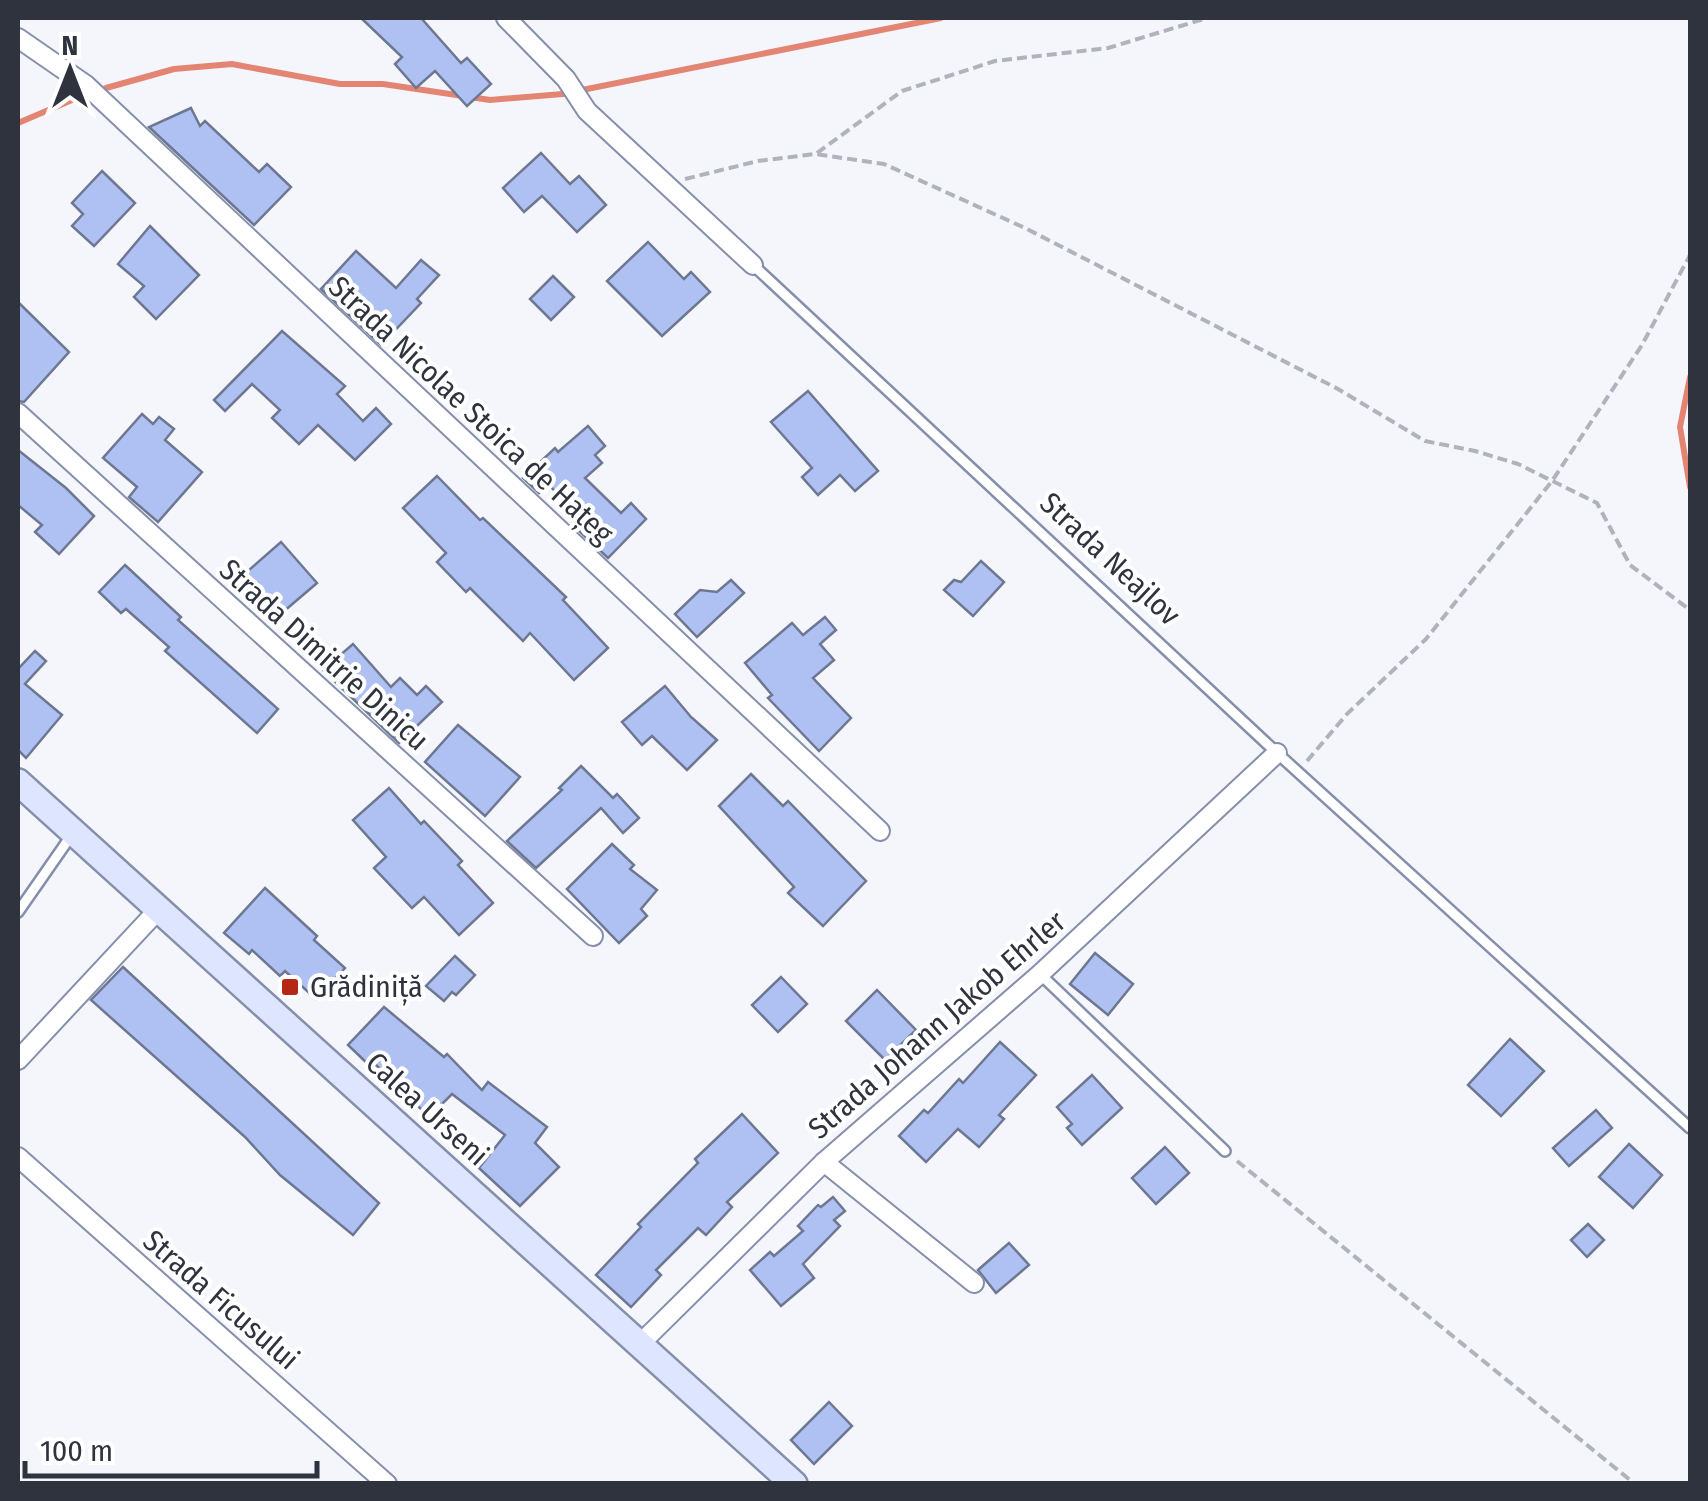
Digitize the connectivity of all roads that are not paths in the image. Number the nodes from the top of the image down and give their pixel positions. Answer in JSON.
{"nodes":[{"id":1,"x":506,"y":18,"type":"edge"},
{"id":2,"x":18,"y":38,"type":"edge"},
{"id":3,"x":752,"y":265,"type":"joint"},
{"id":4,"x":18,"y":413,"type":"edge"},
{"id":5,"x":1277,"y":753,"type":"junction"},
{"id":6,"x":18,"y":782,"type":"edge"},
{"id":7,"x":880,"y":831,"type":"dead end"},
{"id":8,"x":74,"y":833,"type":"junction"},
{"id":9,"x":158,"y":910,"type":"junction"},
{"id":10,"x":18,"y":912,"type":"edge"},
{"id":11,"x":593,"y":936,"type":"dead end"},
{"id":12,"x":1040,"y":974,"type":"junction"},
{"id":13,"x":18,"y":1060,"type":"edge"},
{"id":14,"x":1690,"y":1128,"type":"edge"},
{"id":15,"x":1225,"y":1152,"type":"road end"},
{"id":16,"x":18,"y":1157,"type":"edge"},
{"id":17,"x":824,"y":1162,"type":"junction"},
{"id":18,"x":974,"y":1283,"type":"dead end"},
{"id":19,"x":640,"y":1344,"type":"junction"},
{"id":20,"x":388,"y":1484,"type":"edge"},
{"id":21,"x":794,"y":1484,"type":"edge"}],
"edges":[{"from":1,"to":3,"type":"street","name":"Strada Neajlov"},
{"from":2,"to":7,"type":"street","name":"Strada Nicolae Stoica de Hațeg"},
{"from":3,"to":5,"type":"lane","name":"Strada Neajlov"},
{"from":4,"to":11,"type":"street","name":"Strada Dimitrie Dinicu"},
{"from":5,"to":12,"type":"street","name":"Strada Johann Jakob Ehrler"},
{"from":5,"to":14,"type":"lane","name":"Strada Neajlov"},
{"from":6,"to":8,"type":"street","name":"Calea Urseni"},
{"from":8,"to":9,"type":"street","name":"Calea Urseni"},
{"from":8,"to":10,"type":"lane"},
{"from":9,"to":13,"type":"street"},
{"from":9,"to":19,"type":"street","name":"Calea Urseni"},
{"from":12,"to":15,"type":"lane"},
{"from":12,"to":17,"type":"street","name":"Strada Johann Jakob Ehrler"},
{"from":16,"to":20,"type":"street","name":"Strada Ficusului"},
{"from":17,"to":18,"type":"street"},
{"from":17,"to":19,"type":"street","name":"Strada Johann Jakob Ehrler"},
{"from":19,"to":21,"type":"street","name":"Calea Urseni"}]}
